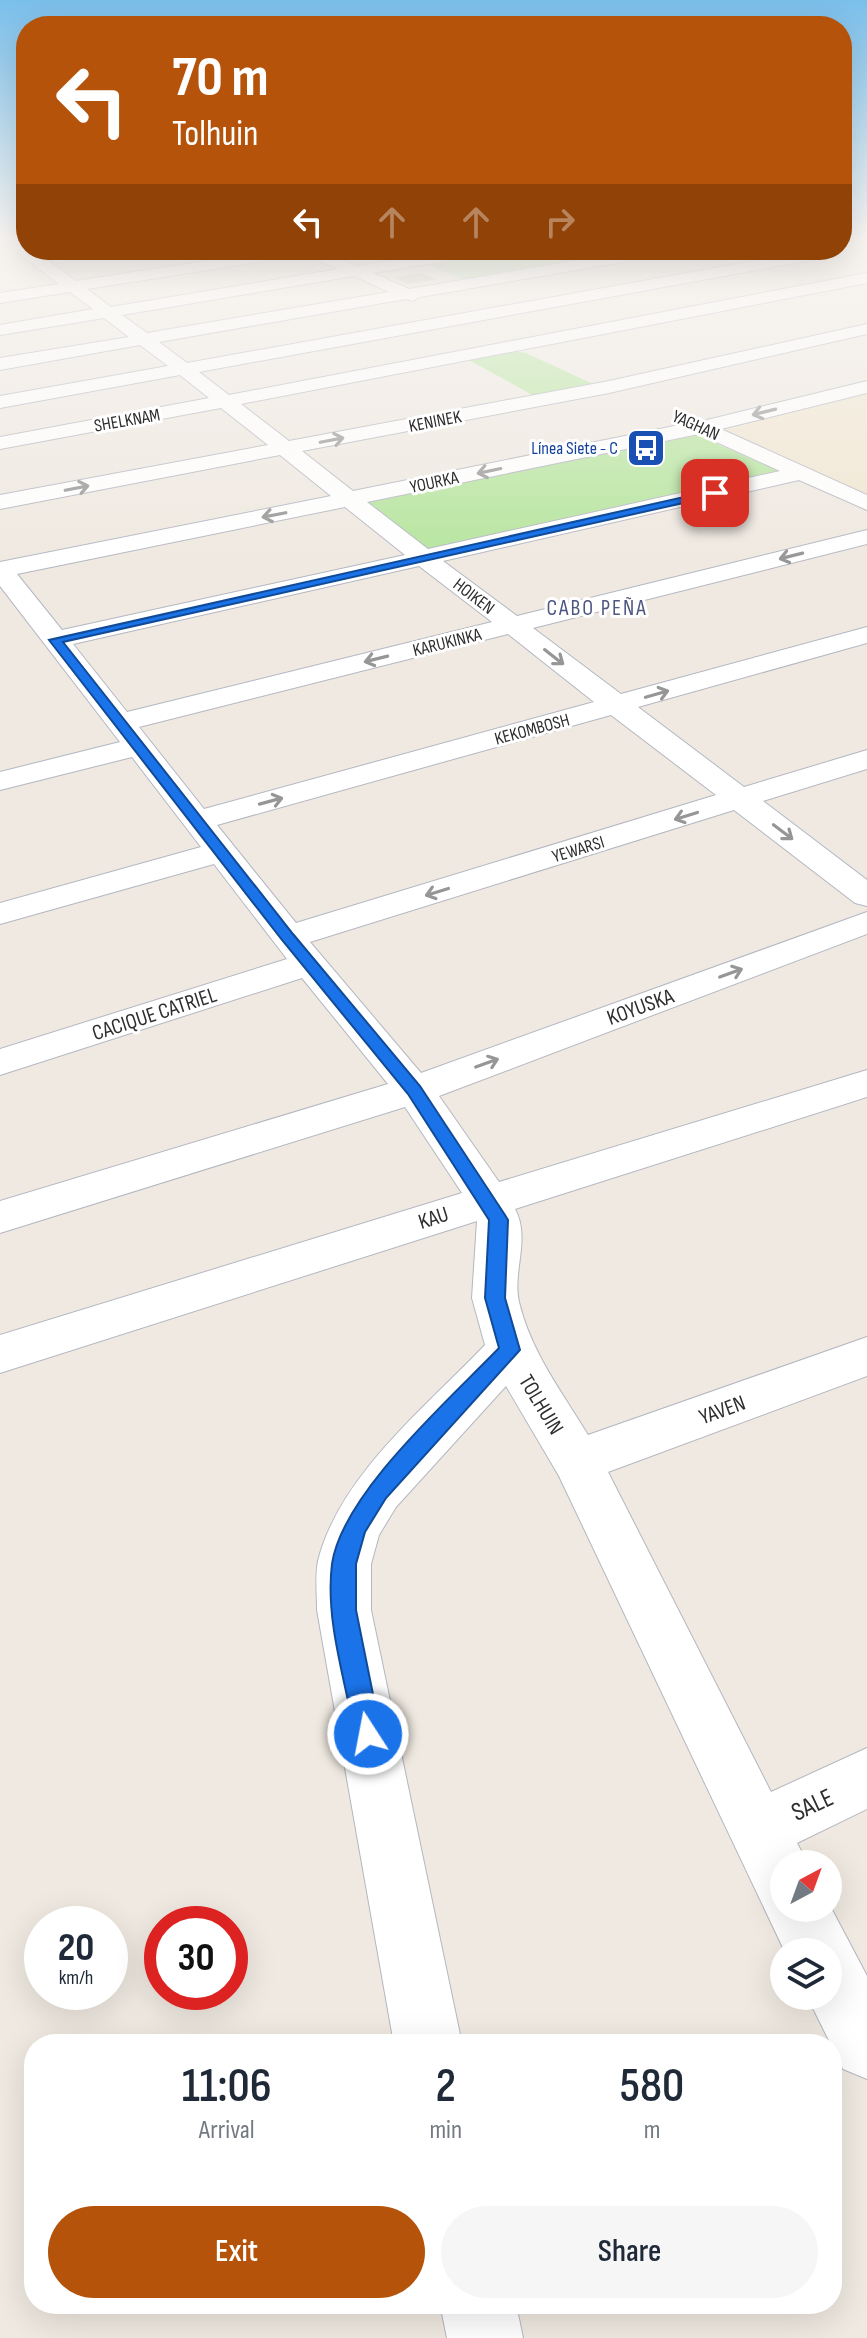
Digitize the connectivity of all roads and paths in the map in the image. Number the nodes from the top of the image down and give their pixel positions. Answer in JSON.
{"nodes":[{"id":1,"x":113,"y":345,"type":"edge"},
{"id":2,"x":151,"y":345,"type":"edge"},
{"id":3,"x":324,"y":345,"type":"edge"},
{"id":4,"x":516,"y":345,"type":"edge"},
{"id":5,"x":530,"y":345,"type":"edge"},
{"id":6,"x":795,"y":345,"type":"edge"},
{"id":7,"x":848,"y":345,"type":"edge"},
{"id":8,"x":520,"y":347,"type":"junction"},
{"id":9,"x":854,"y":347,"type":"dead end"},
{"id":10,"x":546,"y":358,"type":"dead end"},
{"id":11,"x":0,"y":364,"type":"edge"},
{"id":12,"x":185,"y":370,"type":"junction"},
{"id":13,"x":584,"y":376,"type":"dead end"},
{"id":14,"x":609,"y":387,"type":"junction"},
{"id":15,"x":867,"y":387,"type":"edge"},
{"id":16,"x":635,"y":399,"type":"dead end"},
{"id":17,"x":0,"y":402,"type":"edge"},
{"id":18,"x":225,"y":402,"type":"junction"},
{"id":19,"x":662,"y":410,"type":"dead end"},
{"id":20,"x":702,"y":427,"type":"junction"},
{"id":21,"x":0,"y":443,"type":"edge"},
{"id":22,"x":285,"y":449,"type":"junction"},
{"id":23,"x":803,"y":473,"type":"junction"},
{"id":24,"x":351,"y":499,"type":"junction"},
{"id":25,"x":0,"y":502,"type":"edge"},
{"id":26,"x":867,"y":503,"type":"edge"},
{"id":27,"x":867,"y":537,"type":"edge"},
{"id":28,"x":424,"y":558,"type":"junction"},
{"id":29,"x":0,"y":570,"type":"edge"},
{"id":30,"x":513,"y":625,"type":"junction"},
{"id":31,"x":867,"y":635,"type":"edge"},
{"id":32,"x":55,"y":640,"type":"junction"},
{"id":33,"x":617,"y":705,"type":"junction"},
{"id":34,"x":128,"y":735,"type":"junction"},
{"id":35,"x":867,"y":759,"type":"edge"},
{"id":36,"x":0,"y":781,"type":"edge"},
{"id":37,"x":741,"y":800,"type":"junction"},
{"id":38,"x":196,"y":821,"type":"junction"},
{"id":39,"x":220,"y":852,"type":"junction"},
{"id":40,"x":867,"y":896,"type":"edge"},
{"id":41,"x":0,"y":914,"type":"edge"},
{"id":42,"x":867,"y":922,"type":"edge"},
{"id":43,"x":298,"y":950,"type":"junction"},
{"id":44,"x":0,"y":1062,"type":"edge"},
{"id":45,"x":867,"y":1083,"type":"edge"},
{"id":46,"x":414,"y":1090,"type":"junction"},
{"id":47,"x":488,"y":1199,"type":"junction"},
{"id":48,"x":0,"y":1217,"type":"edge"},
{"id":49,"x":510,"y":1350,"type":"junction"},
{"id":50,"x":0,"y":1354,"type":"edge"},
{"id":51,"x":867,"y":1356,"type":"edge"},
{"id":52,"x":577,"y":1461,"type":"junction"},
{"id":53,"x":867,"y":1778,"type":"edge"},
{"id":54,"x":757,"y":1830,"type":"junction"},
{"id":55,"x":770,"y":1856,"type":"edge"},
{"id":56,"x":842,"y":1996,"type":"edge"},
{"id":57,"x":426,"y":2034,"type":"edge"},
{"id":58,"x":867,"y":2045,"type":"edge"},
{"id":59,"x":480,"y":2314,"type":"edge"},
{"id":60,"x":485,"y":2338,"type":"edge"}],
"edges":[{"from":1,"to":11,"type":"street"},
{"from":2,"to":12,"type":"street","name":"HOIKEN"},
{"from":3,"to":12,"type":"street"},
{"from":4,"to":8,"type":"street"},
{"from":5,"to":8,"type":"street","name":"SHELKNAM"},
{"from":6,"to":14,"type":"street","name":"KENINEK"},
{"from":7,"to":9,"type":"street"},
{"from":8,"to":10,"type":"street"},
{"from":8,"to":18,"type":"street","name":"SHELKNAM"},
{"from":12,"to":17,"type":"street"},
{"from":12,"to":18,"type":"street","name":"HOIKEN"},
{"from":13,"to":14,"type":"street"},
{"from":14,"to":16,"type":"street"},
{"from":22,"to":14,"type":"street","name":"KENINEK","one_way":true},
{"from":15,"to":20,"type":"street","name":"YOURKA","one_way":true},
{"from":18,"to":21,"type":"street","name":"SHELKNAM"},
{"from":18,"to":22,"type":"street","name":"HOIKEN"},
{"from":19,"to":20,"type":"street","name":"YAGHAN"},
{"from":20,"to":23,"type":"street","name":"YAGHAN"},
{"from":20,"to":24,"type":"street","name":"YOURKA","one_way":true},
{"from":22,"to":24,"type":"street","name":"HOIKEN"},
{"from":25,"to":22,"type":"street","name":"KENINEK","one_way":true},
{"from":23,"to":26,"type":"street","name":"YAGHAN"},
{"from":23,"to":28,"type":"street"},
{"from":24,"to":28,"type":"street","name":"HOIKEN"},
{"from":24,"to":29,"type":"street","name":"YOURKA","one_way":true},
{"from":27,"to":30,"type":"street","name":"KARUKINKA","one_way":true},
{"from":28,"to":30,"type":"street","name":"HOIKEN"},
{"from":28,"to":32,"type":"street"},
{"from":29,"to":32,"type":"street","name":"TOLHUIN"},
{"from":30,"to":33,"type":"street","name":"HOIKEN","one_way":true},
{"from":30,"to":34,"type":"street","name":"KARUKINKA","one_way":true},
{"from":33,"to":31,"type":"street","name":"KEKOMBOSH","one_way":true},
{"from":32,"to":34,"type":"street","name":"TOLHUIN"},
{"from":33,"to":37,"type":"street","name":"HOIKEN"},
{"from":38,"to":33,"type":"street","name":"KEKOMBOSH","one_way":true},
{"from":34,"to":36,"type":"street","name":"KARUKINKA"},
{"from":34,"to":38,"type":"street","name":"TOLHUIN"},
{"from":35,"to":37,"type":"street","name":"YEWARSI"},
{"from":37,"to":40,"type":"street","name":"HOIKEN","one_way":true},
{"from":37,"to":43,"type":"street","name":"YEWARSI","one_way":true},
{"from":38,"to":39,"type":"street","name":"TOLHUIN"},
{"from":39,"to":41,"type":"street"},
{"from":39,"to":43,"type":"street","name":"TOLHUIN"},
{"from":46,"to":42,"type":"street","name":"KOYUSKA","one_way":true},
{"from":43,"to":44,"type":"street","name":"CACIQUE CATRIEL"},
{"from":43,"to":46,"type":"street","name":"TOLHUIN"},
{"from":45,"to":47,"type":"street","name":"KAU"},
{"from":46,"to":47,"type":"street","name":"TOLHUIN"},
{"from":46,"to":48,"type":"street","name":"KOYUSKA"},
{"from":47,"to":49,"type":"street","name":"TOLHUIN"},
{"from":47,"to":50,"type":"street","name":"KAU"},
{"from":49,"to":52,"type":"street","name":"TOLHUIN"},
{"from":49,"to":57,"type":"street"},
{"from":51,"to":52,"type":"street","name":"YAVEN"},
{"from":52,"to":54,"type":"street","name":"TOLHUIN"},
{"from":53,"to":54,"type":"street","name":"SALE"},
{"from":54,"to":55,"type":"street","name":"TOLHUIN"},
{"from":56,"to":58,"type":"street"},
{"from":59,"to":60,"type":"street"}]}
